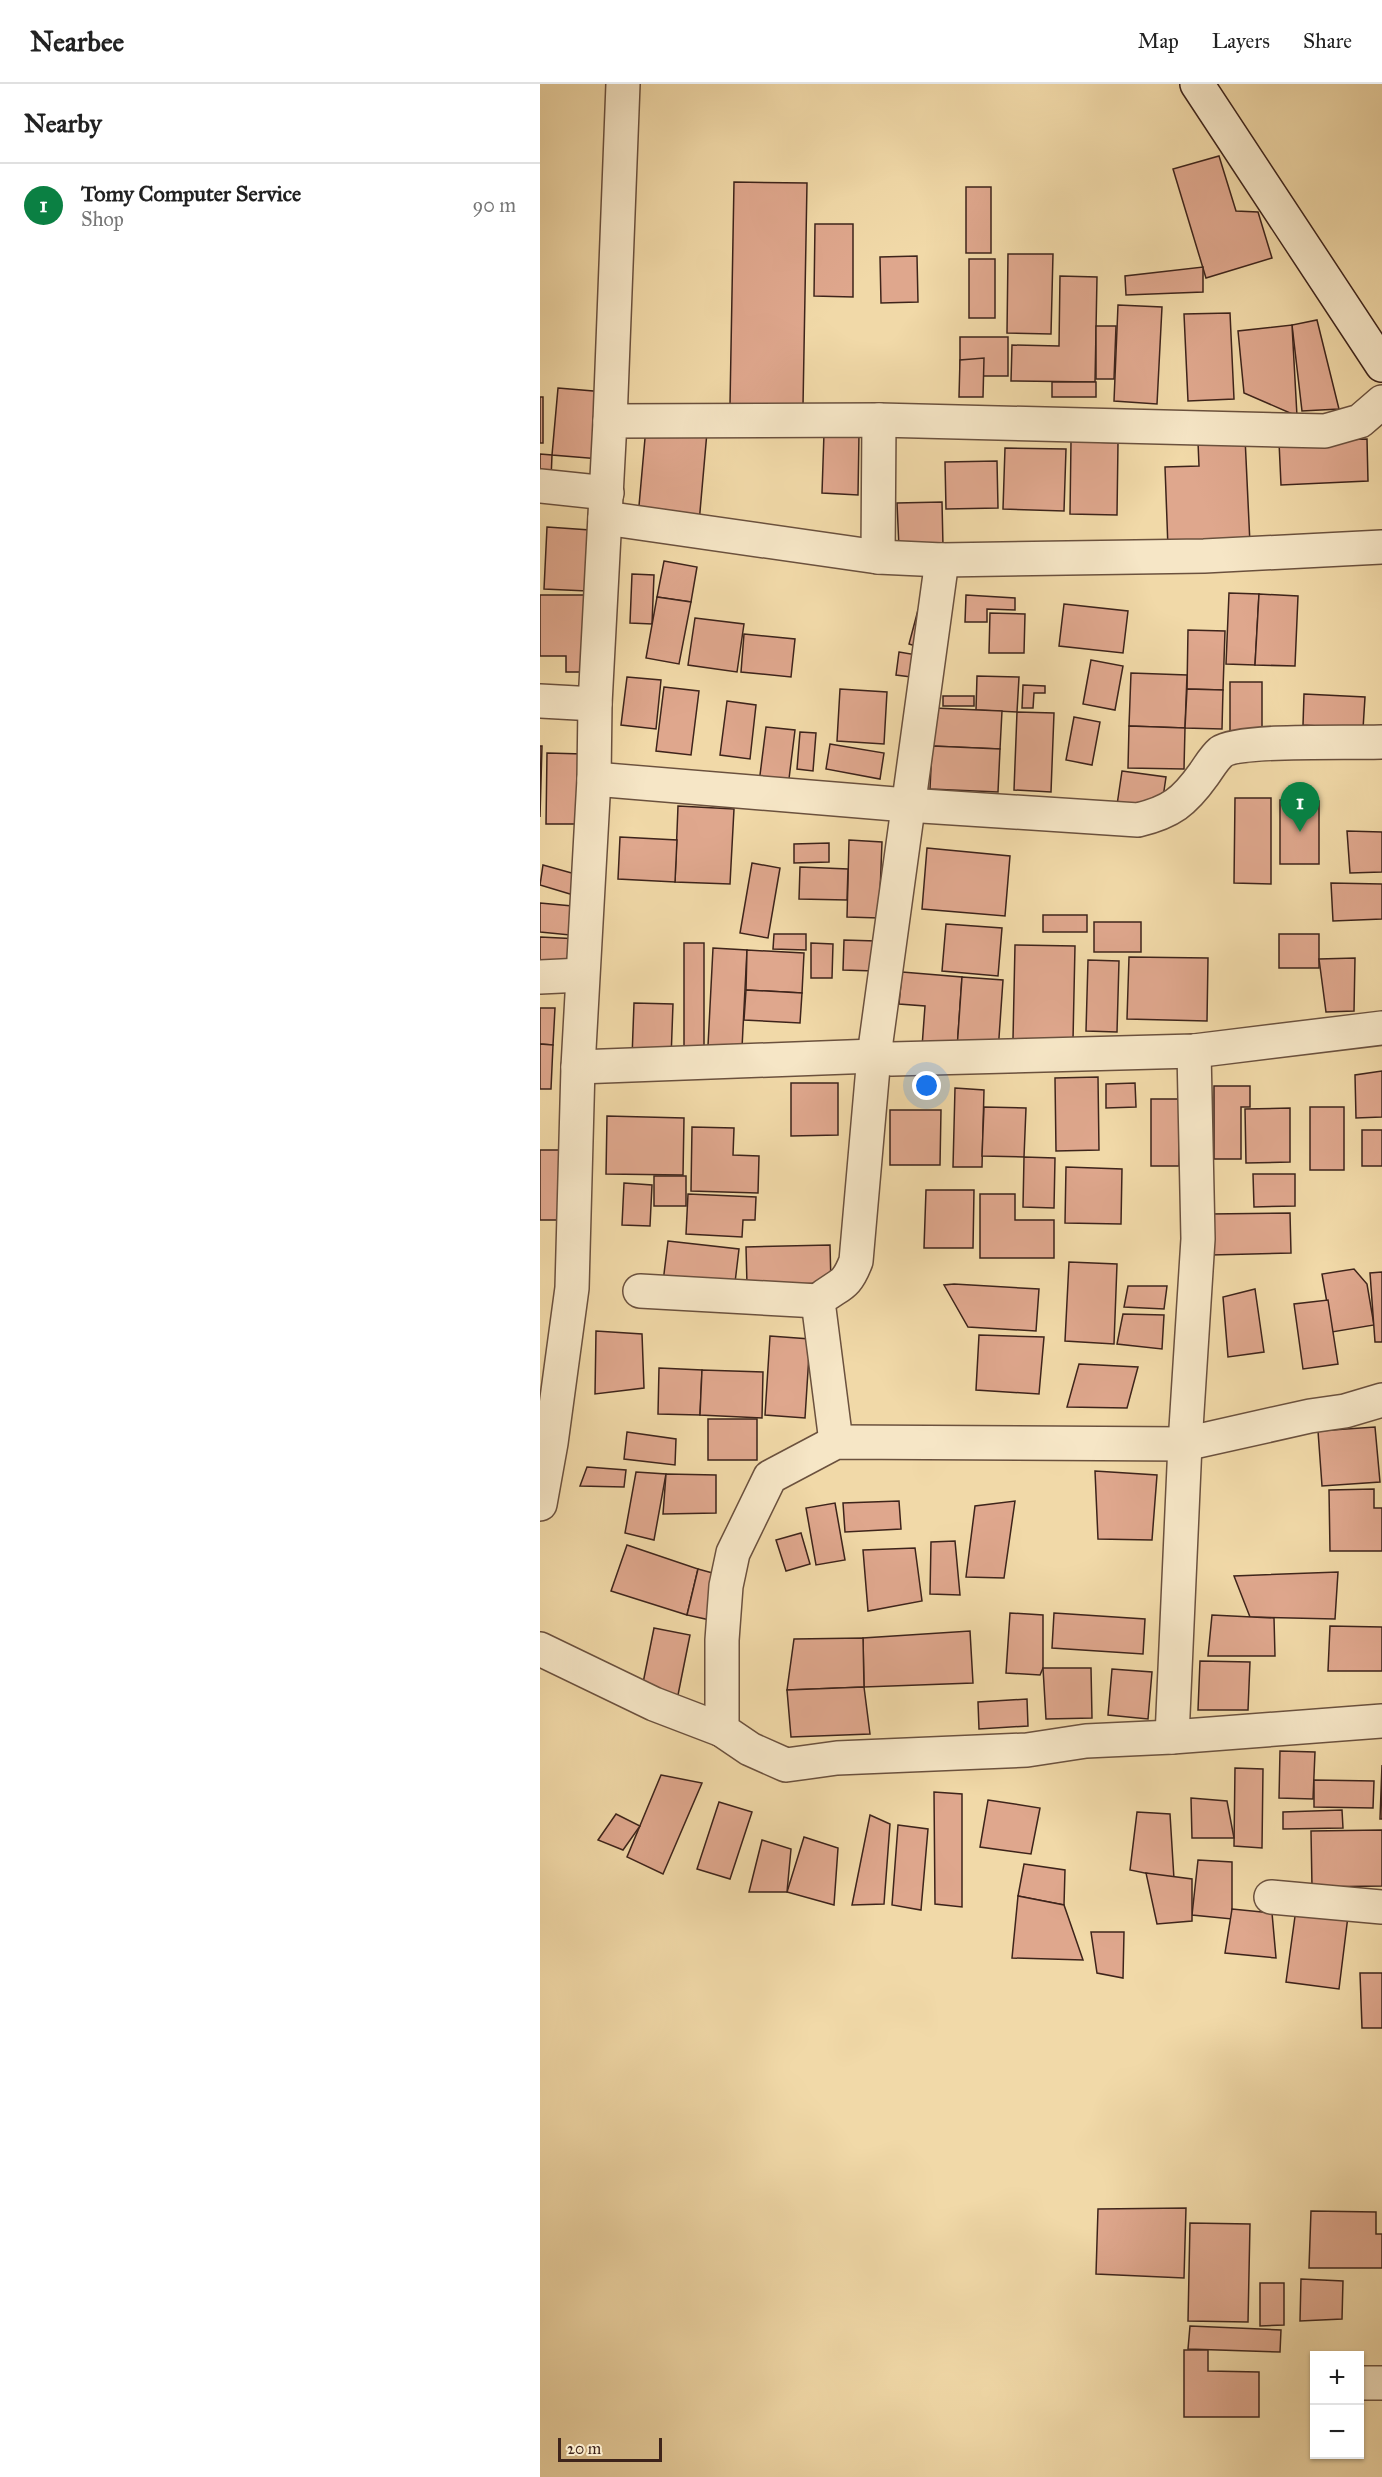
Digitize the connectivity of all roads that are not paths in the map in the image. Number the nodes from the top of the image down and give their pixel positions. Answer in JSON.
{"nodes":[{"id":1,"x":623,"y":84,"type":"edge"},
{"id":2,"x":1197,"y":84,"type":"edge"},
{"id":3,"x":1382,"y":364,"type":"edge"},
{"id":4,"x":1382,"y":402,"type":"edge"},
{"id":5,"x":879,"y":420,"type":"junction"},
{"id":6,"x":610,"y":421,"type":"junction"},
{"id":7,"x":540,"y":486,"type":"edge"},
{"id":8,"x":606,"y":506,"type":"junction"},
{"id":9,"x":1382,"y":547,"type":"edge"},
{"id":10,"x":878,"y":557,"type":"junction"},
{"id":11,"x":942,"y":560,"type":"junction"},
{"id":12,"x":540,"y":701,"type":"edge"},
{"id":13,"x":595,"y":704,"type":"junction"},
{"id":14,"x":1382,"y":742,"type":"edge"},
{"id":15,"x":594,"y":779,"type":"junction"},
{"id":16,"x":907,"y":805,"type":"junction"},
{"id":17,"x":582,"y":975,"type":"junction"},
{"id":18,"x":540,"y":977,"type":"edge"},
{"id":19,"x":1382,"y":1028,"type":"edge"},
{"id":20,"x":1194,"y":1051,"type":"junction"},
{"id":21,"x":874,"y":1056,"type":"junction"},
{"id":22,"x":578,"y":1067,"type":"junction"},
{"id":23,"x":640,"y":1290,"type":"dead end"},
{"id":24,"x":818,"y":1301,"type":"junction"},
{"id":25,"x":1382,"y":1400,"type":"edge"},
{"id":26,"x":836,"y":1442,"type":"junction"},
{"id":27,"x":1185,"y":1444,"type":"junction"},
{"id":28,"x":540,"y":1504,"type":"edge"},
{"id":29,"x":540,"y":1648,"type":"edge"},
{"id":30,"x":1382,"y":1720,"type":"edge"},
{"id":31,"x":722,"y":1730,"type":"junction"},
{"id":32,"x":1172,"y":1737,"type":"junction"},
{"id":33,"x":1271,"y":1897,"type":"dead end"},
{"id":34,"x":1382,"y":1907,"type":"edge"},
{"id":35,"x":1364,"y":2383,"type":"edge"},
{"id":36,"x":1382,"y":2383,"type":"edge"}],
"edges":[{"from":1,"to":6,"type":"street"},
{"from":2,"to":3,"type":"street"},
{"from":4,"to":5,"type":"street"},
{"from":5,"to":6,"type":"street"},
{"from":5,"to":10,"type":"street"},
{"from":6,"to":8,"type":"street"},
{"from":7,"to":8,"type":"street"},
{"from":8,"to":10,"type":"street"},
{"from":8,"to":13,"type":"street"},
{"from":9,"to":11,"type":"street"},
{"from":10,"to":11,"type":"street"},
{"from":11,"to":16,"type":"street"},
{"from":12,"to":13,"type":"street"},
{"from":13,"to":15,"type":"street"},
{"from":14,"to":16,"type":"street"},
{"from":15,"to":16,"type":"street"},
{"from":15,"to":17,"type":"street"},
{"from":16,"to":21,"type":"street"},
{"from":17,"to":18,"type":"street"},
{"from":17,"to":22,"type":"street"},
{"from":19,"to":20,"type":"street"},
{"from":20,"to":21,"type":"street"},
{"from":20,"to":27,"type":"street"},
{"from":21,"to":22,"type":"street"},
{"from":21,"to":24,"type":"street"},
{"from":22,"to":28,"type":"street"},
{"from":23,"to":24,"type":"street"},
{"from":24,"to":26,"type":"street"},
{"from":25,"to":27,"type":"street"},
{"from":26,"to":27,"type":"street"},
{"from":26,"to":31,"type":"street"},
{"from":27,"to":32,"type":"street"},
{"from":29,"to":31,"type":"street"},
{"from":30,"to":32,"type":"street"},
{"from":31,"to":32,"type":"street"},
{"from":33,"to":34,"type":"street"},
{"from":35,"to":36,"type":"street"}]}
